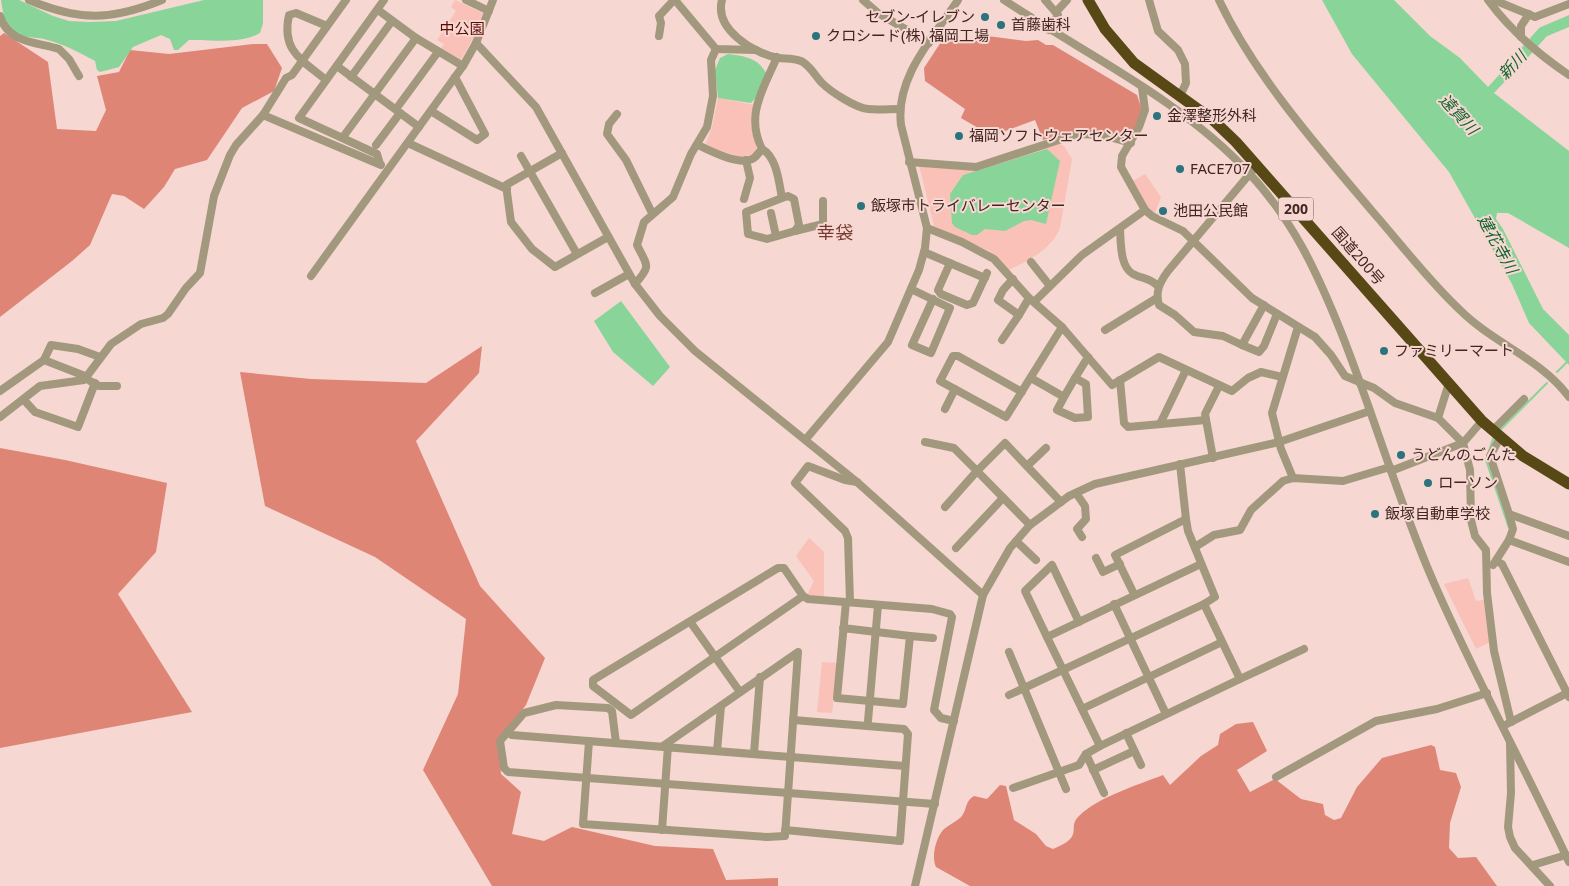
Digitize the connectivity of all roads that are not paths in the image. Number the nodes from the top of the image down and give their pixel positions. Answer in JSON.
{"nodes":[{"id":1,"x":29,"y":0,"type":"edge"},
{"id":2,"x":162,"y":0,"type":"edge"},
{"id":3,"x":346,"y":0,"type":"edge"},
{"id":4,"x":384,"y":0,"type":"edge"},
{"id":5,"x":466,"y":0,"type":"edge"},
{"id":6,"x":493,"y":0,"type":"edge"},
{"id":7,"x":674,"y":0,"type":"edge"},
{"id":8,"x":722,"y":0,"type":"edge"},
{"id":9,"x":863,"y":0,"type":"edge"},
{"id":10,"x":958,"y":0,"type":"edge"},
{"id":11,"x":1004,"y":0,"type":"edge"},
{"id":12,"x":1045,"y":0,"type":"edge"},
{"id":13,"x":1067,"y":0,"type":"edge"},
{"id":14,"x":1088,"y":0,"type":"edge"},
{"id":15,"x":1149,"y":0,"type":"edge"},
{"id":16,"x":1219,"y":0,"type":"edge"},
{"id":17,"x":1488,"y":0,"type":"edge"},
{"id":18,"x":1494,"y":0,"type":"edge"},
{"id":19,"x":1569,"y":4,"type":"edge"},
{"id":20,"x":378,"y":10,"type":"junction"},
{"id":21,"x":489,"y":11,"type":"junction"},
{"id":22,"x":1056,"y":12,"type":"junction"},
{"id":23,"x":1529,"y":14,"type":"junction"},
{"id":24,"x":0,"y":16,"type":"edge"},
{"id":25,"x":392,"y":21,"type":"junction"},
{"id":26,"x":327,"y":26,"type":"junction"},
{"id":27,"x":1049,"y":30,"type":"junction"},
{"id":28,"x":659,"y":36,"type":"dead end"},
{"id":29,"x":1521,"y":37,"type":"junction"},
{"id":30,"x":416,"y":38,"type":"junction"},
{"id":31,"x":476,"y":43,"type":"junction"},
{"id":32,"x":929,"y":43,"type":"junction"},
{"id":33,"x":716,"y":48,"type":"junction"},
{"id":34,"x":758,"y":50,"type":"junction"},
{"id":35,"x":438,"y":52,"type":"junction"},
{"id":36,"x":777,"y":57,"type":"junction"},
{"id":37,"x":302,"y":60,"type":"junction"},
{"id":38,"x":1134,"y":63,"type":"junction"},
{"id":39,"x":337,"y":66,"type":"junction"},
{"id":40,"x":463,"y":66,"type":"junction"},
{"id":41,"x":1569,"y":75,"type":"edge"},
{"id":42,"x":79,"y":76,"type":"dead end"},
{"id":43,"x":351,"y":76,"type":"junction"},
{"id":44,"x":1124,"y":76,"type":"junction"},
{"id":45,"x":455,"y":77,"type":"junction"},
{"id":46,"x":326,"y":80,"type":"junction"},
{"id":47,"x":1142,"y":88,"type":"junction"},
{"id":48,"x":375,"y":94,"type":"junction"},
{"id":49,"x":1180,"y":96,"type":"junction"},
{"id":50,"x":399,"y":109,"type":"junction"},
{"id":51,"x":899,"y":109,"type":"junction"},
{"id":52,"x":430,"y":111,"type":"junction"},
{"id":53,"x":617,"y":114,"type":"dead end"},
{"id":54,"x":264,"y":115,"type":"junction"},
{"id":55,"x":419,"y":128,"type":"junction"},
{"id":56,"x":343,"y":136,"type":"junction"},
{"id":57,"x":408,"y":143,"type":"junction"},
{"id":58,"x":1131,"y":143,"type":"junction"},
{"id":59,"x":376,"y":145,"type":"dead end"},
{"id":60,"x":698,"y":145,"type":"junction"},
{"id":61,"x":762,"y":149,"type":"junction"},
{"id":62,"x":562,"y":153,"type":"junction"},
{"id":63,"x":521,"y":156,"type":"dead end"},
{"id":64,"x":746,"y":160,"type":"junction"},
{"id":65,"x":909,"y":162,"type":"junction"},
{"id":66,"x":380,"y":164,"type":"junction"},
{"id":67,"x":390,"y":168,"type":"junction"},
{"id":68,"x":1254,"y":169,"type":"junction"},
{"id":69,"x":530,"y":171,"type":"junction"},
{"id":70,"x":507,"y":189,"type":"junction"},
{"id":71,"x":782,"y":198,"type":"junction"},
{"id":72,"x":744,"y":199,"type":"dead end"},
{"id":73,"x":822,"y":201,"type":"dead end"},
{"id":74,"x":1145,"y":210,"type":"junction"},
{"id":75,"x":652,"y":213,"type":"junction"},
{"id":76,"x":771,"y":213,"type":"dead end"},
{"id":77,"x":1303,"y":216,"type":"junction"},
{"id":78,"x":1289,"y":222,"type":"junction"},
{"id":79,"x":927,"y":228,"type":"junction"},
{"id":80,"x":1120,"y":230,"type":"junction"},
{"id":81,"x":1294,"y":230,"type":"junction"},
{"id":82,"x":795,"y":231,"type":"junction"},
{"id":83,"x":776,"y":236,"type":"junction"},
{"id":84,"x":608,"y":237,"type":"junction"},
{"id":85,"x":1192,"y":240,"type":"junction"},
{"id":86,"x":924,"y":252,"type":"junction"},
{"id":87,"x":577,"y":254,"type":"junction"},
{"id":88,"x":1031,"y":262,"type":"dead end"},
{"id":89,"x":950,"y":263,"type":"junction"},
{"id":90,"x":629,"y":274,"type":"junction"},
{"id":91,"x":311,"y":276,"type":"dead end"},
{"id":92,"x":1013,"y":279,"type":"junction"},
{"id":93,"x":635,"y":284,"type":"junction"},
{"id":94,"x":1050,"y":286,"type":"junction"},
{"id":95,"x":1158,"y":286,"type":"junction"},
{"id":96,"x":911,"y":289,"type":"junction"},
{"id":97,"x":595,"y":293,"type":"dead end"},
{"id":98,"x":1157,"y":298,"type":"junction"},
{"id":99,"x":933,"y":299,"type":"junction"},
{"id":100,"x":1032,"y":300,"type":"junction"},
{"id":101,"x":1264,"y":305,"type":"junction"},
{"id":102,"x":1277,"y":314,"type":"junction"},
{"id":103,"x":1019,"y":315,"type":"junction"},
{"id":104,"x":1062,"y":327,"type":"junction"},
{"id":105,"x":1298,"y":327,"type":"junction"},
{"id":106,"x":1105,"y":330,"type":"dead end"},
{"id":107,"x":1002,"y":340,"type":"dead end"},
{"id":108,"x":1242,"y":345,"type":"junction"},
{"id":109,"x":100,"y":357,"type":"junction"},
{"id":110,"x":1088,"y":357,"type":"junction"},
{"id":111,"x":44,"y":360,"type":"junction"},
{"id":112,"x":1186,"y":370,"type":"junction"},
{"id":113,"x":1282,"y":377,"type":"junction"},
{"id":114,"x":84,"y":378,"type":"junction"},
{"id":115,"x":1031,"y":378,"type":"junction"},
{"id":116,"x":1075,"y":378,"type":"junction"},
{"id":117,"x":1120,"y":380,"type":"junction"},
{"id":118,"x":1361,"y":382,"type":"junction"},
{"id":119,"x":95,"y":383,"type":"junction"},
{"id":120,"x":1449,"y":383,"type":"junction"},
{"id":121,"x":117,"y":386,"type":"dead end"},
{"id":122,"x":1218,"y":386,"type":"junction"},
{"id":123,"x":955,"y":389,"type":"junction"},
{"id":124,"x":0,"y":391,"type":"edge"},
{"id":125,"x":1022,"y":392,"type":"junction"},
{"id":126,"x":1064,"y":397,"type":"junction"},
{"id":127,"x":1569,"y":398,"type":"edge"},
{"id":128,"x":1524,"y":399,"type":"dead end"},
{"id":129,"x":24,"y":400,"type":"junction"},
{"id":130,"x":945,"y":409,"type":"dead end"},
{"id":131,"x":1370,"y":411,"type":"junction"},
{"id":132,"x":0,"y":418,"type":"edge"},
{"id":133,"x":1438,"y":418,"type":"junction"},
{"id":134,"x":1206,"y":420,"type":"junction"},
{"id":135,"x":1482,"y":422,"type":"junction"},
{"id":136,"x":1160,"y":424,"type":"junction"},
{"id":137,"x":1496,"y":434,"type":"junction"},
{"id":138,"x":806,"y":439,"type":"junction"},
{"id":139,"x":925,"y":442,"type":"dead end"},
{"id":140,"x":1279,"y":442,"type":"junction"},
{"id":141,"x":1463,"y":443,"type":"junction"},
{"id":142,"x":1046,"y":448,"type":"dead end"},
{"id":143,"x":1213,"y":458,"type":"junction"},
{"id":144,"x":1180,"y":464,"type":"junction"},
{"id":145,"x":1027,"y":466,"type":"junction"},
{"id":146,"x":1391,"y":469,"type":"junction"},
{"id":147,"x":977,"y":471,"type":"junction"},
{"id":148,"x":1293,"y":478,"type":"junction"},
{"id":149,"x":857,"y":482,"type":"junction"},
{"id":150,"x":1569,"y":484,"type":"edge"},
{"id":151,"x":1076,"y":493,"type":"junction"},
{"id":152,"x":1003,"y":498,"type":"junction"},
{"id":153,"x":1061,"y":502,"type":"junction"},
{"id":154,"x":944,"y":507,"type":"dead end"},
{"id":155,"x":1509,"y":514,"type":"junction"},
{"id":156,"x":1186,"y":519,"type":"junction"},
{"id":157,"x":1030,"y":525,"type":"junction"},
{"id":158,"x":1569,"y":536,"type":"edge"},
{"id":159,"x":1082,"y":537,"type":"dead end"},
{"id":160,"x":1509,"y":540,"type":"junction"},
{"id":161,"x":1016,"y":541,"type":"junction"},
{"id":162,"x":1195,"y":547,"type":"junction"},
{"id":163,"x":956,"y":548,"type":"dead end"},
{"id":164,"x":1096,"y":558,"type":"dead end"},
{"id":165,"x":1036,"y":560,"type":"dead end"},
{"id":166,"x":1496,"y":560,"type":"junction"},
{"id":167,"x":1569,"y":562,"type":"edge"},
{"id":168,"x":1120,"y":564,"type":"junction"},
{"id":169,"x":1201,"y":564,"type":"junction"},
{"id":170,"x":1486,"y":578,"type":"junction"},
{"id":171,"x":1134,"y":594,"type":"junction"},
{"id":172,"x":983,"y":595,"type":"junction"},
{"id":173,"x":803,"y":596,"type":"junction"},
{"id":174,"x":848,"y":602,"type":"junction"},
{"id":175,"x":1114,"y":604,"type":"junction"},
{"id":176,"x":1204,"y":604,"type":"junction"},
{"id":177,"x":878,"y":605,"type":"junction"},
{"id":178,"x":1079,"y":622,"type":"junction"},
{"id":179,"x":691,"y":623,"type":"junction"},
{"id":180,"x":843,"y":628,"type":"junction"},
{"id":181,"x":876,"y":632,"type":"junction"},
{"id":182,"x":910,"y":636,"type":"junction"},
{"id":183,"x":1047,"y":637,"type":"junction"},
{"id":184,"x":933,"y":638,"type":"dead end"},
{"id":185,"x":1130,"y":640,"type":"junction"},
{"id":186,"x":1222,"y":642,"type":"junction"},
{"id":187,"x":1304,"y":649,"type":"dead end"},
{"id":188,"x":1009,"y":652,"type":"dead end"},
{"id":189,"x":714,"y":657,"type":"junction"},
{"id":190,"x":1064,"y":672,"type":"junction"},
{"id":191,"x":760,"y":677,"type":"junction"},
{"id":192,"x":1148,"y":677,"type":"junction"},
{"id":193,"x":1240,"y":679,"type":"junction"},
{"id":194,"x":1024,"y":689,"type":"junction"},
{"id":195,"x":740,"y":692,"type":"junction"},
{"id":196,"x":1487,"y":693,"type":"junction"},
{"id":197,"x":1568,"y":694,"type":"edge"},
{"id":198,"x":1009,"y":695,"type":"dead end"},
{"id":199,"x":870,"y":701,"type":"junction"},
{"id":200,"x":721,"y":706,"type":"junction"},
{"id":201,"x":1082,"y":709,"type":"junction"},
{"id":202,"x":1166,"y":714,"type":"junction"},
{"id":203,"x":793,"y":720,"type":"junction"},
{"id":204,"x":868,"y":721,"type":"dead end"},
{"id":205,"x":954,"y":721,"type":"junction"},
{"id":206,"x":1507,"y":724,"type":"junction"},
{"id":207,"x":507,"y":732,"type":"junction"},
{"id":208,"x":1126,"y":733,"type":"junction"},
{"id":209,"x":1510,"y":740,"type":"junction"},
{"id":210,"x":589,"y":741,"type":"junction"},
{"id":211,"x":616,"y":743,"type":"junction"},
{"id":212,"x":666,"y":746,"type":"junction"},
{"id":213,"x":1100,"y":746,"type":"junction"},
{"id":214,"x":717,"y":750,"type":"junction"},
{"id":215,"x":1134,"y":751,"type":"junction"},
{"id":216,"x":754,"y":753,"type":"junction"},
{"id":217,"x":1086,"y":754,"type":"junction"},
{"id":218,"x":791,"y":757,"type":"junction"},
{"id":219,"x":1141,"y":765,"type":"dead end"},
{"id":220,"x":905,"y":766,"type":"junction"},
{"id":221,"x":1094,"y":770,"type":"junction"},
{"id":222,"x":1059,"y":773,"type":"junction"},
{"id":223,"x":1276,"y":777,"type":"dead end"},
{"id":224,"x":585,"y":779,"type":"junction"},
{"id":225,"x":666,"y":785,"type":"junction"},
{"id":226,"x":1013,"y":788,"type":"dead end"},
{"id":227,"x":1066,"y":789,"type":"dead end"},
{"id":228,"x":1104,"y":792,"type":"dead end"},
{"id":229,"x":788,"y":794,"type":"junction"},
{"id":230,"x":903,"y":803,"type":"junction"},
{"id":231,"x":935,"y":804,"type":"junction"},
{"id":232,"x":662,"y":830,"type":"junction"},
{"id":233,"x":785,"y":830,"type":"junction"},
{"id":234,"x":1568,"y":857,"type":"edge"},
{"id":235,"x":1534,"y":865,"type":"junction"},
{"id":236,"x":915,"y":886,"type":"edge"},
{"id":237,"x":1550,"y":886,"type":"edge"}],
"edges":[{"from":1,"to":2,"type":"street"},
{"from":3,"to":26,"type":"street"},
{"from":4,"to":20,"type":"street"},
{"from":5,"to":21,"type":"street"},
{"from":6,"to":21,"type":"street"},
{"from":7,"to":28,"type":"street"},
{"from":7,"to":33,"type":"street"},
{"from":8,"to":34,"type":"street"},
{"from":9,"to":32,"type":"street"},
{"from":10,"to":32,"type":"street"},
{"from":11,"to":27,"type":"street"},
{"from":12,"to":22,"type":"street"},
{"from":13,"to":22,"type":"street"},
{"from":14,"to":38,"type":"highway","name":"国道200号","number":"200"},
{"from":15,"to":49,"type":"street"},
{"from":16,"to":127,"type":"street"},
{"from":17,"to":29,"type":"street"},
{"from":18,"to":23,"type":"street"},
{"from":19,"to":23,"type":"street"},
{"from":20,"to":25,"type":"street"},
{"from":20,"to":39,"type":"street"},
{"from":21,"to":31,"type":"street"},
{"from":22,"to":27,"type":"street"},
{"from":23,"to":29,"type":"street"},
{"from":24,"to":42,"type":"street"},
{"from":25,"to":30,"type":"street"},
{"from":25,"to":43,"type":"street"},
{"from":26,"to":37,"type":"street"},
{"from":26,"to":37,"type":"street"},
{"from":27,"to":44,"type":"street"},
{"from":29,"to":41,"type":"street"},
{"from":30,"to":35,"type":"street"},
{"from":30,"to":48,"type":"street"},
{"from":31,"to":40,"type":"street"},
{"from":31,"to":62,"type":"street"},
{"from":32,"to":51,"type":"street"},
{"from":33,"to":34,"type":"street"},
{"from":33,"to":60,"type":"street"},
{"from":34,"to":36,"type":"street"},
{"from":35,"to":40,"type":"street"},
{"from":35,"to":50,"type":"street"},
{"from":36,"to":51,"type":"street"},
{"from":36,"to":61,"type":"street"},
{"from":37,"to":46,"type":"street"},
{"from":37,"to":54,"type":"street"},
{"from":38,"to":44,"type":"street"},
{"from":38,"to":49,"type":"highway","name":"国道200号","number":"200"},
{"from":39,"to":43,"type":"street"},
{"from":39,"to":46,"type":"street"},
{"from":40,"to":45,"type":"street"},
{"from":43,"to":48,"type":"street"},
{"from":44,"to":47,"type":"street"},
{"from":45,"to":52,"type":"street"},
{"from":45,"to":52,"type":"street"},
{"from":46,"to":56,"type":"street"},
{"from":47,"to":58,"type":"street"},
{"from":47,"to":68,"type":"street"},
{"from":48,"to":50,"type":"street"},
{"from":48,"to":56,"type":"street"},
{"from":49,"to":68,"type":"highway","name":"国道200号","number":"200"},
{"from":50,"to":55,"type":"street"},
{"from":50,"to":59,"type":"street"},
{"from":51,"to":65,"type":"street"},
{"from":52,"to":55,"type":"street"},
{"from":53,"to":75,"type":"street"},
{"from":54,"to":66,"type":"street"},
{"from":54,"to":109,"type":"street"},
{"from":55,"to":57,"type":"street"},
{"from":56,"to":66,"type":"street"},
{"from":57,"to":67,"type":"street"},
{"from":57,"to":70,"type":"street"},
{"from":58,"to":65,"type":"street"},
{"from":58,"to":74,"type":"street"},
{"from":60,"to":64,"type":"street"},
{"from":60,"to":75,"type":"street"},
{"from":61,"to":64,"type":"street"},
{"from":61,"to":71,"type":"street"},
{"from":62,"to":69,"type":"street"},
{"from":62,"to":84,"type":"street"},
{"from":63,"to":69,"type":"street"},
{"from":64,"to":72,"type":"street"},
{"from":65,"to":79,"type":"street"},
{"from":66,"to":67,"type":"street"},
{"from":67,"to":91,"type":"street"},
{"from":68,"to":77,"type":"highway","name":"国道200号","number":"200"},
{"from":68,"to":78,"type":"street"},
{"from":68,"to":85,"type":"street"},
{"from":69,"to":70,"type":"street"},
{"from":69,"to":87,"type":"street"},
{"from":70,"to":87,"type":"street"},
{"from":71,"to":82,"type":"street"},
{"from":71,"to":83,"type":"street"},
{"from":73,"to":82,"type":"street"},
{"from":74,"to":80,"type":"street"},
{"from":74,"to":85,"type":"street"},
{"from":75,"to":93,"type":"street"},
{"from":76,"to":83,"type":"street"},
{"from":77,"to":78,"type":"street"},
{"from":77,"to":81,"type":"street"},
{"from":77,"to":120,"type":"highway","name":"国道200号","number":"200"},
{"from":78,"to":81,"type":"street"},
{"from":79,"to":86,"type":"street"},
{"from":79,"to":92,"type":"street"},
{"from":80,"to":94,"type":"street"},
{"from":80,"to":95,"type":"street"},
{"from":81,"to":118,"type":"street"},
{"from":82,"to":83,"type":"street"},
{"from":84,"to":87,"type":"street"},
{"from":84,"to":90,"type":"street"},
{"from":85,"to":95,"type":"street"},
{"from":85,"to":101,"type":"street"},
{"from":86,"to":89,"type":"street"},
{"from":86,"to":96,"type":"street"},
{"from":88,"to":94,"type":"street"},
{"from":89,"to":89,"type":"street"},
{"from":90,"to":93,"type":"street"},
{"from":90,"to":97,"type":"street"},
{"from":92,"to":100,"type":"street"},
{"from":92,"to":103,"type":"street"},
{"from":93,"to":138,"type":"street"},
{"from":94,"to":100,"type":"street"},
{"from":95,"to":98,"type":"street"},
{"from":96,"to":99,"type":"street"},
{"from":96,"to":138,"type":"street"},
{"from":98,"to":106,"type":"street"},
{"from":98,"to":108,"type":"street"},
{"from":99,"to":99,"type":"street"},
{"from":100,"to":103,"type":"street"},
{"from":100,"to":104,"type":"street"},
{"from":101,"to":102,"type":"street"},
{"from":101,"to":108,"type":"street"},
{"from":102,"to":105,"type":"street"},
{"from":102,"to":108,"type":"street"},
{"from":103,"to":107,"type":"street"},
{"from":104,"to":110,"type":"street"},
{"from":104,"to":115,"type":"street"},
{"from":105,"to":113,"type":"street"},
{"from":105,"to":118,"type":"street"},
{"from":109,"to":111,"type":"street"},
{"from":109,"to":114,"type":"street"},
{"from":110,"to":116,"type":"street"},
{"from":110,"to":117,"type":"street"},
{"from":111,"to":114,"type":"street"},
{"from":111,"to":124,"type":"street"},
{"from":112,"to":117,"type":"street"},
{"from":112,"to":122,"type":"street"},
{"from":112,"to":136,"type":"street"},
{"from":113,"to":122,"type":"street"},
{"from":113,"to":140,"type":"street"},
{"from":114,"to":119,"type":"street"},
{"from":114,"to":129,"type":"street"},
{"from":115,"to":125,"type":"street"},
{"from":115,"to":126,"type":"street"},
{"from":116,"to":126,"type":"street"},
{"from":116,"to":126,"type":"street"},
{"from":117,"to":136,"type":"street"},
{"from":118,"to":131,"type":"street"},
{"from":118,"to":133,"type":"street"},
{"from":119,"to":121,"type":"street"},
{"from":119,"to":129,"type":"street"},
{"from":120,"to":133,"type":"street"},
{"from":120,"to":135,"type":"highway","name":"国道200号","number":"200"},
{"from":122,"to":134,"type":"street"},
{"from":123,"to":125,"type":"street"},
{"from":123,"to":125,"type":"street"},
{"from":123,"to":130,"type":"street"},
{"from":128,"to":137,"type":"street"},
{"from":129,"to":132,"type":"street"},
{"from":131,"to":140,"type":"street"},
{"from":131,"to":146,"type":"street"},
{"from":133,"to":141,"type":"street"},
{"from":134,"to":136,"type":"street"},
{"from":134,"to":143,"type":"street"},
{"from":135,"to":137,"type":"highway","name":"国道200号","number":"200"},
{"from":135,"to":141,"type":"street"},
{"from":137,"to":150,"type":"highway","name":"国道200号","number":"200"},
{"from":137,"to":155,"type":"street"},
{"from":138,"to":149,"type":"street"},
{"from":139,"to":147,"type":"street"},
{"from":140,"to":143,"type":"street"},
{"from":140,"to":148,"type":"street"},
{"from":141,"to":146,"type":"street"},
{"from":141,"to":170,"type":"street"},
{"from":142,"to":145,"type":"street"},
{"from":143,"to":144,"type":"street"},
{"from":144,"to":151,"type":"street"},
{"from":144,"to":156,"type":"street"},
{"from":145,"to":147,"type":"street"},
{"from":145,"to":153,"type":"street"},
{"from":146,"to":148,"type":"street"},
{"from":146,"to":196,"type":"street"},
{"from":147,"to":152,"type":"street"},
{"from":147,"to":154,"type":"street"},
{"from":148,"to":162,"type":"street"},
{"from":149,"to":172,"type":"street"},
{"from":149,"to":174,"type":"street"},
{"from":151,"to":153,"type":"street"},
{"from":151,"to":159,"type":"street"},
{"from":152,"to":157,"type":"street"},
{"from":152,"to":163,"type":"street"},
{"from":153,"to":157,"type":"street"},
{"from":155,"to":158,"type":"street"},
{"from":155,"to":160,"type":"street"},
{"from":156,"to":162,"type":"street"},
{"from":156,"to":168,"type":"street"},
{"from":157,"to":161,"type":"street"},
{"from":160,"to":166,"type":"street"},
{"from":160,"to":167,"type":"street"},
{"from":161,"to":165,"type":"street"},
{"from":161,"to":172,"type":"street"},
{"from":162,"to":169,"type":"street"},
{"from":164,"to":168,"type":"street"},
{"from":166,"to":170,"type":"street"},
{"from":166,"to":197,"type":"street"},
{"from":168,"to":171,"type":"street"},
{"from":169,"to":171,"type":"street"},
{"from":169,"to":176,"type":"street"},
{"from":170,"to":206,"type":"street"},
{"from":171,"to":175,"type":"street"},
{"from":172,"to":205,"type":"street"},
{"from":173,"to":174,"type":"street"},
{"from":173,"to":179,"type":"street"},
{"from":173,"to":189,"type":"street"},
{"from":174,"to":177,"type":"street"},
{"from":174,"to":180,"type":"street"},
{"from":175,"to":178,"type":"street"},
{"from":175,"to":185,"type":"street"},
{"from":176,"to":185,"type":"street"},
{"from":176,"to":186,"type":"street"},
{"from":177,"to":181,"type":"street"},
{"from":177,"to":205,"type":"street"},
{"from":178,"to":183,"type":"street"},
{"from":178,"to":183,"type":"street"},
{"from":179,"to":189,"type":"street"},
{"from":179,"to":189,"type":"street"},
{"from":180,"to":181,"type":"street"},
{"from":180,"to":199,"type":"street"},
{"from":181,"to":182,"type":"street"},
{"from":181,"to":199,"type":"street"},
{"from":182,"to":184,"type":"street"},
{"from":182,"to":199,"type":"street"},
{"from":183,"to":190,"type":"street"},
{"from":185,"to":190,"type":"street"},
{"from":185,"to":192,"type":"street"},
{"from":186,"to":192,"type":"street"},
{"from":186,"to":193,"type":"street"},
{"from":187,"to":193,"type":"street"},
{"from":188,"to":194,"type":"street"},
{"from":189,"to":195,"type":"street"},
{"from":190,"to":194,"type":"street"},
{"from":190,"to":201,"type":"street"},
{"from":191,"to":195,"type":"street"},
{"from":191,"to":203,"type":"street"},
{"from":191,"to":216,"type":"street"},
{"from":192,"to":201,"type":"street"},
{"from":192,"to":202,"type":"street"},
{"from":193,"to":202,"type":"street"},
{"from":194,"to":198,"type":"street"},
{"from":194,"to":222,"type":"street"},
{"from":195,"to":200,"type":"street"},
{"from":196,"to":206,"type":"street"},
{"from":196,"to":223,"type":"street"},
{"from":197,"to":206,"type":"street"},
{"from":199,"to":204,"type":"street"},
{"from":200,"to":212,"type":"street"},
{"from":200,"to":214,"type":"street"},
{"from":201,"to":213,"type":"street"},
{"from":202,"to":208,"type":"street"},
{"from":203,"to":218,"type":"street"},
{"from":203,"to":220,"type":"street"},
{"from":205,"to":231,"type":"street"},
{"from":206,"to":209,"type":"street"},
{"from":207,"to":210,"type":"street"},
{"from":207,"to":211,"type":"street"},
{"from":207,"to":224,"type":"street"},
{"from":208,"to":213,"type":"street"},
{"from":208,"to":215,"type":"street"},
{"from":209,"to":234,"type":"street"},
{"from":209,"to":235,"type":"street"},
{"from":210,"to":211,"type":"street"},
{"from":210,"to":224,"type":"street"},
{"from":211,"to":212,"type":"street"},
{"from":212,"to":214,"type":"street"},
{"from":212,"to":225,"type":"street"},
{"from":213,"to":217,"type":"street"},
{"from":214,"to":216,"type":"street"},
{"from":215,"to":219,"type":"street"},
{"from":215,"to":221,"type":"street"},
{"from":216,"to":218,"type":"street"},
{"from":217,"to":221,"type":"street"},
{"from":217,"to":222,"type":"street"},
{"from":218,"to":220,"type":"street"},
{"from":218,"to":229,"type":"street"},
{"from":220,"to":230,"type":"street"},
{"from":221,"to":228,"type":"street"},
{"from":222,"to":226,"type":"street"},
{"from":222,"to":227,"type":"street"},
{"from":224,"to":225,"type":"street"},
{"from":224,"to":232,"type":"street"},
{"from":225,"to":229,"type":"street"},
{"from":225,"to":232,"type":"street"},
{"from":229,"to":230,"type":"street"},
{"from":229,"to":233,"type":"street"},
{"from":230,"to":231,"type":"street"},
{"from":230,"to":233,"type":"street"},
{"from":231,"to":236,"type":"street"},
{"from":232,"to":233,"type":"street"},
{"from":234,"to":235,"type":"street"},
{"from":235,"to":237,"type":"street"}]}
